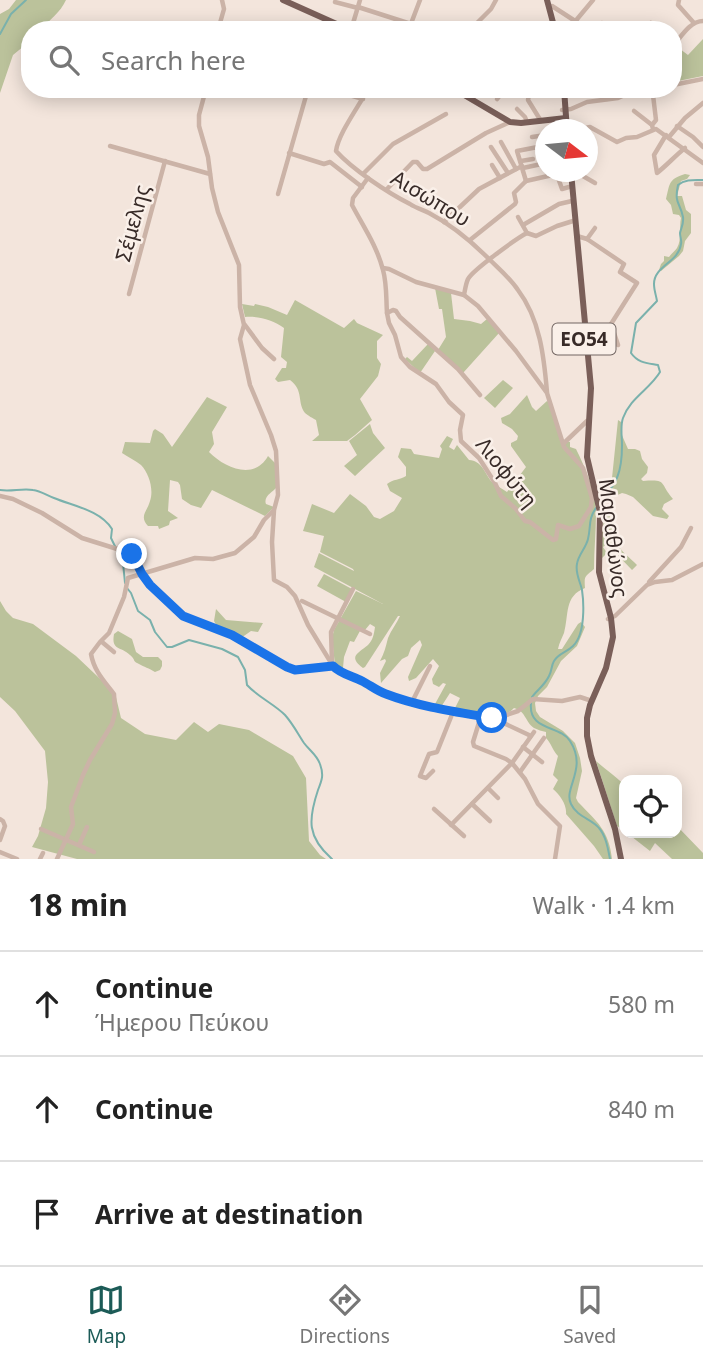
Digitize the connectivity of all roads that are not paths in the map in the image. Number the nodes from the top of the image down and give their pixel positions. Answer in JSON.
{"nodes":[{"id":1,"x":222,"y":0,"type":"edge"},
{"id":2,"x":283,"y":0,"type":"edge"},
{"id":3,"x":360,"y":0,"type":"edge"},
{"id":4,"x":420,"y":0,"type":"edge"},
{"id":5,"x":495,"y":0,"type":"edge"},
{"id":6,"x":593,"y":0,"type":"edge"},
{"id":7,"x":679,"y":0,"type":"edge"},
{"id":8,"x":335,"y":2,"type":"dead end"},
{"id":9,"x":550,"y":2,"type":"edge"},
{"id":10,"x":296,"y":3,"type":"edge"},
{"id":11,"x":358,"y":8,"type":"junction"},
{"id":12,"x":328,"y":20,"type":"edge"},
{"id":13,"x":221,"y":21,"type":"edge"},
{"id":14,"x":353,"y":21,"type":"edge"},
{"id":15,"x":393,"y":21,"type":"edge"},
{"id":16,"x":411,"y":21,"type":"edge"},
{"id":17,"x":479,"y":21,"type":"edge"},
{"id":18,"x":554,"y":21,"type":"edge"},
{"id":19,"x":576,"y":21,"type":"joint"},
{"id":20,"x":703,"y":22,"type":"edge"},
{"id":21,"x":694,"y":23,"type":"junction"},
{"id":22,"x":682,"y":36,"type":"edge"},
{"id":23,"x":703,"y":79,"type":"edge"},
{"id":24,"x":696,"y":80,"type":"junction"},
{"id":25,"x":682,"y":83,"type":"edge"},
{"id":26,"x":701,"y":86,"type":"dead end"},
{"id":27,"x":204,"y":98,"type":"edge"},
{"id":28,"x":305,"y":98,"type":"edge"},
{"id":29,"x":360,"y":98,"type":"edge"},
{"id":30,"x":469,"y":98,"type":"edge"},
{"id":31,"x":528,"y":98,"type":"edge"},
{"id":32,"x":564,"y":98,"type":"edge"},
{"id":33,"x":620,"y":98,"type":"edge"},
{"id":34,"x":653,"y":98,"type":"edge"},
{"id":35,"x":363,"y":99,"type":"joint"},
{"id":36,"x":607,"y":99,"type":"joint"},
{"id":37,"x":702,"y":106,"type":"edge"},
{"id":38,"x":517,"y":109,"type":"dead end"},
{"id":39,"x":565,"y":111,"type":"junction"},
{"id":40,"x":634,"y":111,"type":"dead end"},
{"id":41,"x":446,"y":114,"type":"dead end"},
{"id":42,"x":540,"y":119,"type":"edge"},
{"id":43,"x":550,"y":119,"type":"edge"},
{"id":44,"x":565,"y":119,"type":"edge"},
{"id":45,"x":535,"y":121,"type":"edge"},
{"id":46,"x":510,"y":122,"type":"junction"},
{"id":47,"x":527,"y":122,"type":"junction"},
{"id":48,"x":677,"y":126,"type":"junction"},
{"id":49,"x":652,"y":127,"type":"junction"},
{"id":50,"x":598,"y":131,"type":"edge"},
{"id":51,"x":668,"y":136,"type":"junction"},
{"id":52,"x":532,"y":137,"type":"dead end"},
{"id":53,"x":535,"y":137,"type":"edge"},
{"id":54,"x":501,"y":142,"type":"dead end"},
{"id":55,"x":110,"y":146,"type":"dead end"},
{"id":56,"x":491,"y":147,"type":"dead end"},
{"id":57,"x":703,"y":147,"type":"edge"},
{"id":58,"x":535,"y":148,"type":"edge"},
{"id":59,"x":685,"y":148,"type":"junction"},
{"id":60,"x":289,"y":153,"type":"junction"},
{"id":61,"x":165,"y":161,"type":"junction"},
{"id":62,"x":535,"y":161,"type":"edge"},
{"id":63,"x":703,"y":163,"type":"edge"},
{"id":64,"x":492,"y":165,"type":"dead end"},
{"id":65,"x":522,"y":165,"type":"junction"},
{"id":66,"x":516,"y":169,"type":"junction"},
{"id":67,"x":508,"y":173,"type":"junction"},
{"id":68,"x":210,"y":174,"type":"junction"},
{"id":69,"x":365,"y":176,"type":"junction"},
{"id":70,"x":500,"y":178,"type":"junction"},
{"id":71,"x":535,"y":179,"type":"edge"},
{"id":72,"x":526,"y":181,"type":"junction"},
{"id":73,"x":560,"y":182,"type":"edge"},
{"id":74,"x":569,"y":182,"type":"edge"},
{"id":75,"x":571,"y":182,"type":"edge"},
{"id":76,"x":696,"y":184,"type":"dead end"},
{"id":77,"x":703,"y":184,"type":"edge"},
{"id":78,"x":362,"y":187,"type":"junction"},
{"id":79,"x":569,"y":187,"type":"junction"},
{"id":80,"x":387,"y":190,"type":"junction"},
{"id":81,"x":278,"y":194,"type":"dead end"},
{"id":82,"x":572,"y":201,"type":"junction"},
{"id":83,"x":518,"y":217,"type":"dead end"},
{"id":84,"x":573,"y":221,"type":"junction"},
{"id":85,"x":444,"y":222,"type":"junction"},
{"id":86,"x":523,"y":225,"type":"junction"},
{"id":87,"x":595,"y":228,"type":"dead end"},
{"id":88,"x":527,"y":233,"type":"junction"},
{"id":89,"x":577,"y":236,"type":"junction"},
{"id":90,"x":587,"y":239,"type":"junction"},
{"id":91,"x":470,"y":240,"type":"junction"},
{"id":92,"x":489,"y":260,"type":"junction"},
{"id":93,"x":383,"y":268,"type":"junction"},
{"id":94,"x":129,"y":294,"type":"dead end"},
{"id":95,"x":464,"y":295,"type":"junction"},
{"id":96,"x":387,"y":313,"type":"junction"},
{"id":97,"x":244,"y":325,"type":"junction"},
{"id":98,"x":618,"y":345,"type":"dead end"},
{"id":99,"x":274,"y":359,"type":"dead end"},
{"id":100,"x":547,"y":393,"type":"junction"},
{"id":101,"x":480,"y":395,"type":"dead end"},
{"id":102,"x":587,"y":421,"type":"junction"},
{"id":103,"x":563,"y":444,"type":"junction"},
{"id":104,"x":0,"y":496,"type":"edge"},
{"id":105,"x":597,"y":501,"type":"junction"},
{"id":106,"x":274,"y":510,"type":"junction"},
{"id":107,"x":691,"y":528,"type":"dead end"},
{"id":108,"x":703,"y":564,"type":"edge"},
{"id":109,"x":142,"y":574,"type":"junction"},
{"id":110,"x":649,"y":584,"type":"junction"},
{"id":111,"x":354,"y":589,"type":"dead end"},
{"id":112,"x":302,"y":601,"type":"dead end"},
{"id":113,"x":612,"y":614,"type":"junction"},
{"id":114,"x":338,"y":619,"type":"junction"},
{"id":115,"x":370,"y":634,"type":"dead end"},
{"id":116,"x":102,"y":641,"type":"junction"},
{"id":117,"x":114,"y":652,"type":"dead end"},
{"id":118,"x":333,"y":666,"type":"junction"},
{"id":119,"x":430,"y":666,"type":"dead end"},
{"id":120,"x":589,"y":700,"type":"junction"},
{"id":121,"x":412,"y":702,"type":"junction"},
{"id":122,"x":453,"y":712,"type":"junction"},
{"id":123,"x":481,"y":716,"type":"junction"},
{"id":124,"x":495,"y":719,"type":"junction"},
{"id":125,"x":544,"y":738,"type":"dead end"},
{"id":126,"x":523,"y":747,"type":"junction"},
{"id":127,"x":534,"y":754,"type":"junction"},
{"id":128,"x":542,"y":762,"type":"dead end"},
{"id":129,"x":512,"y":763,"type":"junction"},
{"id":130,"x":433,"y":771,"type":"dead end"},
{"id":131,"x":520,"y":772,"type":"junction"},
{"id":132,"x":488,"y":788,"type":"junction"},
{"id":133,"x":498,"y":799,"type":"dead end"},
{"id":134,"x":472,"y":804,"type":"junction"},
{"id":135,"x":434,"y":809,"type":"dead end"},
{"id":136,"x":0,"y":819,"type":"edge"},
{"id":137,"x":490,"y":821,"type":"dead end"},
{"id":138,"x":452,"y":825,"type":"junction"},
{"id":139,"x":87,"y":827,"type":"dead end"},
{"id":140,"x":41,"y":829,"type":"dead end"},
{"id":141,"x":464,"y":836,"type":"dead end"},
{"id":142,"x":65,"y":839,"type":"junction"},
{"id":143,"x":0,"y":840,"type":"edge"},
{"id":144,"x":79,"y":845,"type":"junction"},
{"id":145,"x":0,"y":852,"type":"edge"},
{"id":146,"x":94,"y":852,"type":"dead end"},
{"id":147,"x":43,"y":853,"type":"dead end"},
{"id":148,"x":5,"y":857,"type":"edge"},
{"id":149,"x":15,"y":859,"type":"edge"},
{"id":150,"x":40,"y":859,"type":"edge"},
{"id":151,"x":57,"y":859,"type":"edge"},
{"id":152,"x":555,"y":859,"type":"edge"},
{"id":153,"x":621,"y":859,"type":"edge"}],
"edges":[{"from":1,"to":13,"type":"street"},
{"from":2,"to":10,"type":"main road"},
{"from":3,"to":11,"type":"street"},
{"from":4,"to":16,"type":"street"},
{"from":5,"to":17,"type":"street"},
{"from":6,"to":19,"type":"street"},
{"from":7,"to":21,"type":"street"},
{"from":8,"to":11,"type":"street"},
{"from":9,"to":18,"type":"main road"},
{"from":9,"to":19,"type":"street"},
{"from":10,"to":12,"type":"main road"},
{"from":11,"to":14,"type":"street"},
{"from":11,"to":15,"type":"street"},
{"from":20,"to":21,"type":"street"},
{"from":21,"to":22,"type":"street"},
{"from":23,"to":24,"type":"street"},
{"from":24,"to":25,"type":"street"},
{"from":24,"to":26,"type":"street"},
{"from":27,"to":68,"type":"street"},
{"from":28,"to":60,"type":"street"},
{"from":29,"to":35,"type":"street"},
{"from":30,"to":46,"type":"main road"},
{"from":31,"to":42,"type":"street"},
{"from":32,"to":39,"type":"main road"},
{"from":33,"to":36,"type":"street"},
{"from":34,"to":49,"type":"street"},
{"from":35,"to":69,"type":"street","name":"Αισώπου"},
{"from":36,"to":39,"type":"street"},
{"from":37,"to":48,"type":"street"},
{"from":38,"to":47,"type":"street"},
{"from":39,"to":43,"type":"main road"},
{"from":39,"to":44,"type":"main road"},
{"from":40,"to":49,"type":"street"},
{"from":41,"to":69,"type":"street"},
{"from":45,"to":47,"type":"main road"},
{"from":46,"to":47,"type":"main road"},
{"from":46,"to":80,"type":"street"},
{"from":48,"to":51,"type":"street"},
{"from":48,"to":57,"type":"street"},
{"from":49,"to":50,"type":"street"},
{"from":49,"to":51,"type":"street"},
{"from":51,"to":59,"type":"street"},
{"from":51,"to":59,"type":"street"},
{"from":52,"to":53,"type":"street"},
{"from":54,"to":66,"type":"street"},
{"from":55,"to":61,"type":"street"},
{"from":56,"to":67,"type":"street"},
{"from":58,"to":65,"type":"street"},
{"from":59,"to":63,"type":"street"},
{"from":60,"to":78,"type":"street"},
{"from":60,"to":81,"type":"street"},
{"from":61,"to":68,"type":"street"},
{"from":61,"to":94,"type":"street","name":"Σέμελης"},
{"from":62,"to":65,"type":"street"},
{"from":64,"to":70,"type":"street"},
{"from":65,"to":66,"type":"street"},
{"from":65,"to":72,"type":"street"},
{"from":66,"to":67,"type":"street"},
{"from":67,"to":70,"type":"street"},
{"from":68,"to":97,"type":"street"},
{"from":69,"to":78,"type":"street"},
{"from":69,"to":80,"type":"street","name":"Αισώπου"},
{"from":70,"to":85,"type":"street"},
{"from":71,"to":72,"type":"street"},
{"from":72,"to":91,"type":"street"},
{"from":73,"to":79,"type":"street"},
{"from":74,"to":79,"type":"main road","name":"Μαραθώνος","number":"ΕΟ54"},
{"from":75,"to":89,"type":"main road","name":"Μαραθώνος","number":"ΕΟ54"},
{"from":76,"to":77,"type":"street"},
{"from":78,"to":93,"type":"street"},
{"from":79,"to":82,"type":"main road","name":"Μαραθώνος","number":"ΕΟ54"},
{"from":80,"to":85,"type":"street","name":"Αισώπου"},
{"from":82,"to":84,"type":"main road","name":"Μαραθώνος","number":"ΕΟ54"},
{"from":82,"to":86,"type":"street"},
{"from":83,"to":86,"type":"street"},
{"from":84,"to":88,"type":"street"},
{"from":84,"to":102,"type":"main road","name":"Μαραθώνος","number":"ΕΟ54"},
{"from":85,"to":91,"type":"street","name":"Αισώπου"},
{"from":86,"to":88,"type":"street"},
{"from":87,"to":90,"type":"street"},
{"from":88,"to":92,"type":"street"},
{"from":89,"to":90,"type":"street"},
{"from":89,"to":105,"type":"main road","name":"Μαραθώνος","number":"ΕΟ54"},
{"from":90,"to":98,"type":"street"},
{"from":91,"to":92,"type":"street","name":"Αισώπου"},
{"from":92,"to":95,"type":"street"},
{"from":92,"to":100,"type":"street","name":"Αισώπου"},
{"from":93,"to":95,"type":"street"},
{"from":93,"to":96,"type":"street"},
{"from":95,"to":100,"type":"street"},
{"from":96,"to":101,"type":"street"},
{"from":96,"to":103,"type":"street","name":"Λιοφύτη"},
{"from":97,"to":99,"type":"street"},
{"from":97,"to":106,"type":"street"},
{"from":100,"to":103,"type":"street"},
{"from":102,"to":103,"type":"street"},
{"from":102,"to":105,"type":"main road","name":"Μαραθώνος","number":"ΕΟ54"},
{"from":104,"to":109,"type":"street"},
{"from":105,"to":113,"type":"main road","name":"Μαραθώνος","number":"ΕΟ54"},
{"from":106,"to":109,"type":"street"},
{"from":106,"to":118,"type":"street"},
{"from":107,"to":110,"type":"street"},
{"from":108,"to":110,"type":"street"},
{"from":109,"to":116,"type":"street"},
{"from":109,"to":118,"type":"street"},
{"from":110,"to":113,"type":"street"},
{"from":111,"to":114,"type":"street"},
{"from":112,"to":114,"type":"street"},
{"from":113,"to":120,"type":"main road","name":"Μαραθώνος","number":"ΕΟ54"},
{"from":113,"to":153,"type":"main road","name":"Μαραθώνος","number":"ΕΟ54"},
{"from":114,"to":115,"type":"street"},
{"from":114,"to":118,"type":"street"},
{"from":116,"to":117,"type":"street"},
{"from":116,"to":142,"type":"street"},
{"from":118,"to":121,"type":"street"},
{"from":119,"to":121,"type":"street"},
{"from":120,"to":124,"type":"street"},
{"from":120,"to":153,"type":"main road","name":"Μαραθώνος","number":"ΕΟ54"},
{"from":121,"to":122,"type":"street"},
{"from":122,"to":123,"type":"street"},
{"from":122,"to":130,"type":"street"},
{"from":123,"to":124,"type":"street"},
{"from":123,"to":129,"type":"street"},
{"from":124,"to":126,"type":"street"},
{"from":125,"to":127,"type":"street"},
{"from":126,"to":127,"type":"street"},
{"from":126,"to":129,"type":"street"},
{"from":127,"to":128,"type":"street"},
{"from":127,"to":131,"type":"street"},
{"from":129,"to":131,"type":"street"},
{"from":129,"to":132,"type":"street"},
{"from":131,"to":152,"type":"street"},
{"from":132,"to":133,"type":"street"},
{"from":132,"to":134,"type":"street"},
{"from":134,"to":137,"type":"street"},
{"from":134,"to":138,"type":"street"},
{"from":135,"to":138,"type":"street"},
{"from":136,"to":143,"type":"street"},
{"from":138,"to":141,"type":"street"},
{"from":139,"to":144,"type":"street"},
{"from":140,"to":142,"type":"street"},
{"from":142,"to":144,"type":"street"},
{"from":142,"to":151,"type":"street"},
{"from":144,"to":146,"type":"street"},
{"from":145,"to":148,"type":"street"},
{"from":147,"to":150,"type":"street"},
{"from":148,"to":149,"type":"street"}]}
